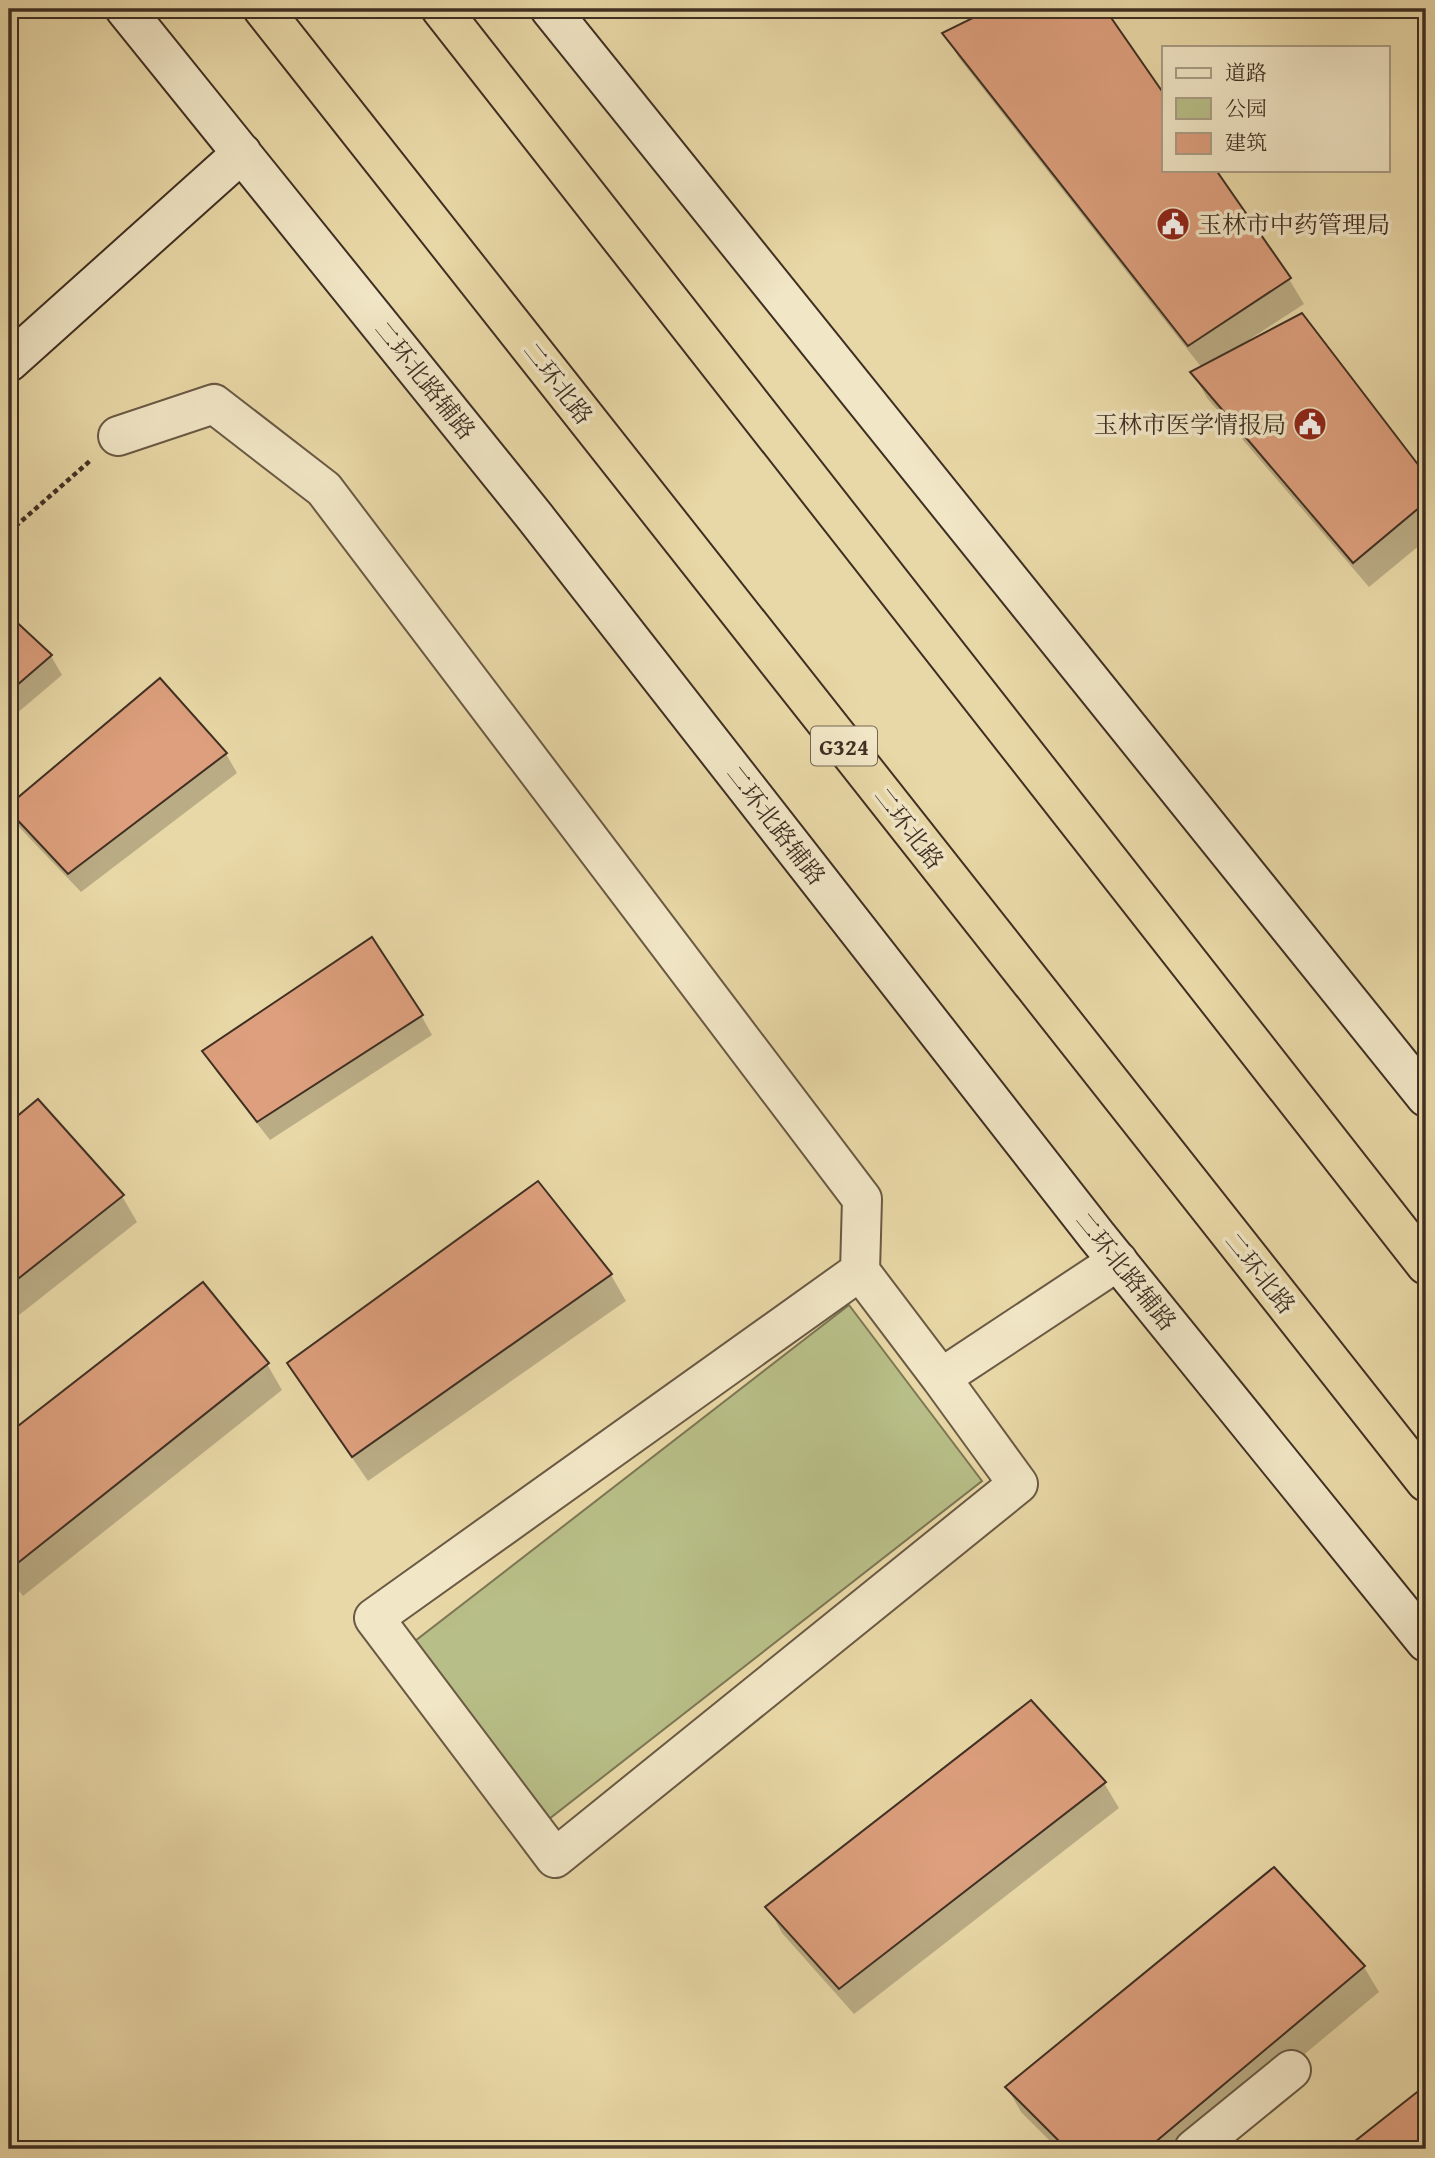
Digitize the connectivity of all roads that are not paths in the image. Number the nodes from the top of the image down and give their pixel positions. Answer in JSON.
{"nodes":[{"id":1,"x":125,"y":9,"type":"edge"},
{"id":2,"x":263,"y":9,"type":"edge"},
{"id":3,"x":441,"y":9,"type":"edge"},
{"id":4,"x":550,"y":9,"type":"edge"},
{"id":5,"x":242,"y":153,"type":"junction"},
{"id":6,"x":9,"y":362,"type":"edge"},
{"id":7,"x":118,"y":436,"type":"road end"},
{"id":8,"x":1426,"y":1097,"type":"edge"},
{"id":9,"x":1118,"y":1261,"type":"junction"},
{"id":10,"x":1426,"y":1265,"type":"edge"},
{"id":11,"x":859,"y":1271,"type":"junction"},
{"id":12,"x":941,"y":1378,"type":"junction"},
{"id":13,"x":1426,"y":1482,"type":"edge"},
{"id":14,"x":1426,"y":1642,"type":"edge"},
{"id":15,"x":1291,"y":2070,"type":"dead end"},
{"id":16,"x":1194,"y":2149,"type":"edge"}],
"edges":[{"from":1,"to":5,"type":"street","name":"二环北路辅路"},
{"from":2,"to":13,"type":"highway","name":"二环北路","number":"G324"},
{"from":3,"to":10,"type":"highway"},
{"from":4,"to":8,"type":"street"},
{"from":5,"to":6,"type":"street"},
{"from":5,"to":9,"type":"street","name":"二环北路辅路"},
{"from":7,"to":11,"type":"street"},
{"from":9,"to":12,"type":"street"},
{"from":9,"to":14,"type":"street","name":"二环北路辅路"},
{"from":11,"to":12,"type":"street"},
{"from":11,"to":12,"type":"street"},
{"from":15,"to":16,"type":"street"}]}
